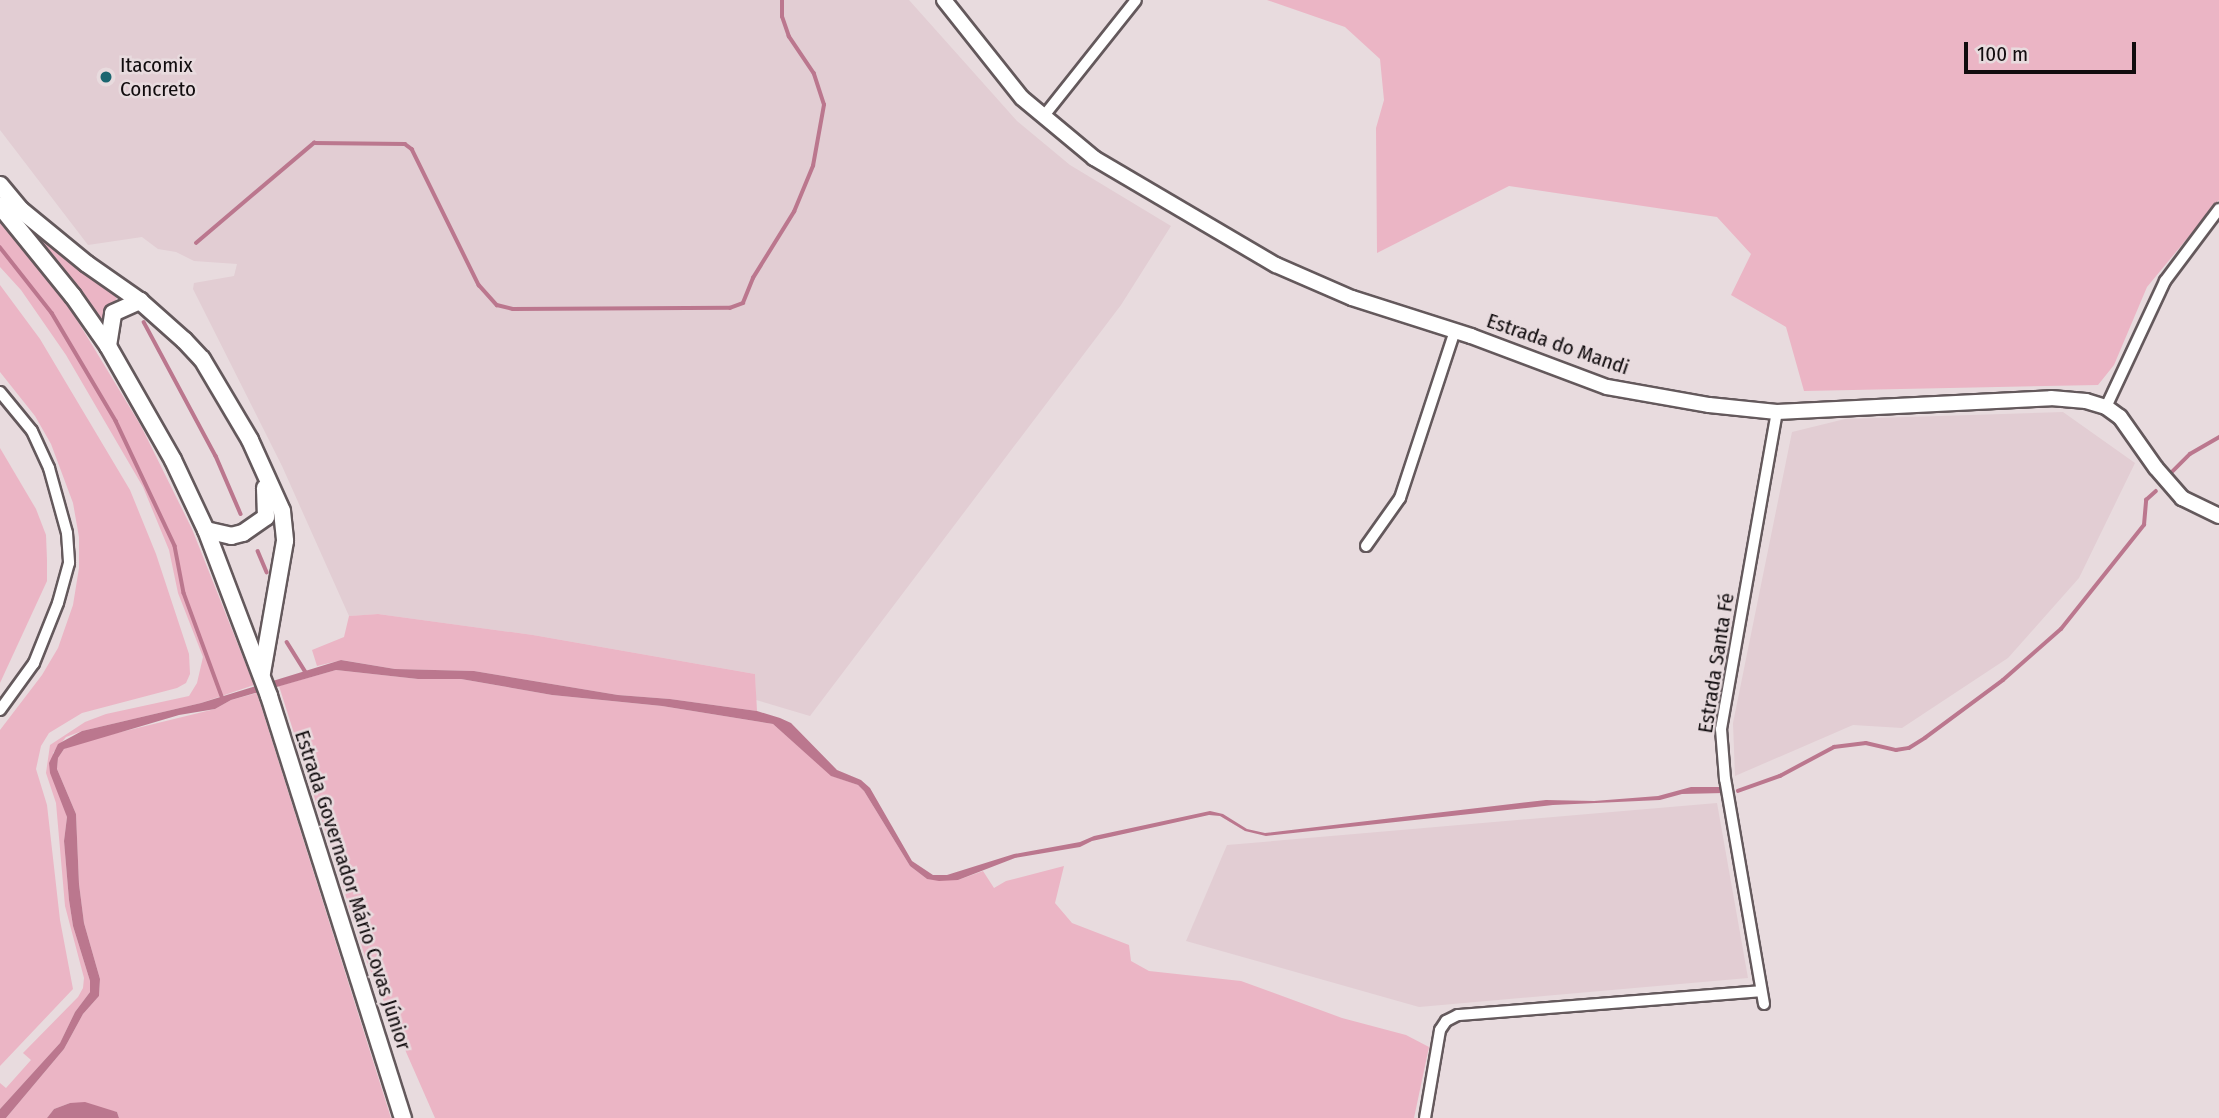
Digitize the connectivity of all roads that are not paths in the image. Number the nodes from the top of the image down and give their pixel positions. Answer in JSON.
{"nodes":[{"id":1,"x":944,"y":0,"type":"edge"},
{"id":2,"x":1136,"y":0,"type":"edge"},
{"id":3,"x":1043,"y":117,"type":"junction"},
{"id":4,"x":0,"y":185,"type":"edge"},
{"id":5,"x":0,"y":206,"type":"edge"},
{"id":6,"x":2219,"y":209,"type":"edge"},
{"id":7,"x":140,"y":300,"type":"junction"},
{"id":8,"x":1455,"y":331,"type":"junction"},
{"id":9,"x":108,"y":346,"type":"junction"},
{"id":10,"x":0,"y":393,"type":"edge"},
{"id":11,"x":2106,"y":407,"type":"junction"},
{"id":12,"x":1777,"y":412,"type":"junction"},
{"id":13,"x":264,"y":472,"type":"junction"},
{"id":14,"x":2219,"y":516,"type":"edge"},
{"id":15,"x":206,"y":530,"type":"junction"},
{"id":16,"x":1366,"y":546,"type":"dead end"},
{"id":17,"x":262,"y":678,"type":"junction"},
{"id":18,"x":0,"y":710,"type":"edge"},
{"id":19,"x":1761,"y":991,"type":"junction"},
{"id":20,"x":1764,"y":1003,"type":"dead end"},
{"id":21,"x":403,"y":1118,"type":"edge"},
{"id":22,"x":1425,"y":1118,"type":"edge"}],
"edges":[{"from":1,"to":3,"type":"main road","name":"Estrada do Mandi"},
{"from":2,"to":3,"type":"street"},
{"from":3,"to":8,"type":"main road","name":"Estrada do Mandi"},
{"from":4,"to":7,"type":"highway","name":"Estrada Governador Mário Covas Júnior"},
{"from":5,"to":9,"type":"highway","name":"Estrada Governador Mário Covas Júnior"},
{"from":6,"to":11,"type":"street"},
{"from":7,"to":9,"type":"highway"},
{"from":7,"to":13,"type":"highway","name":"Estrada Governador Mário Covas Júnior"},
{"from":8,"to":12,"type":"main road","name":"Estrada do Mandi"},
{"from":8,"to":16,"type":"street"},
{"from":9,"to":15,"type":"highway","name":"Estrada Governador Mário Covas Júnior"},
{"from":10,"to":18,"type":"street"},
{"from":11,"to":12,"type":"main road","name":"Estrada do Mandi"},
{"from":11,"to":14,"type":"main road"},
{"from":12,"to":19,"type":"street","name":"Estrada Santa Fé"},
{"from":13,"to":15,"type":"highway"},
{"from":13,"to":17,"type":"highway","name":"Estrada Governador Mário Covas Júnior"},
{"from":15,"to":17,"type":"highway","name":"Estrada Governador Mário Covas Júnior"},
{"from":17,"to":21,"type":"highway","name":"Estrada Governador Mário Covas Júnior"},
{"from":19,"to":20,"type":"street","name":"Estrada Santa Fé"},
{"from":19,"to":22,"type":"street"}]}
